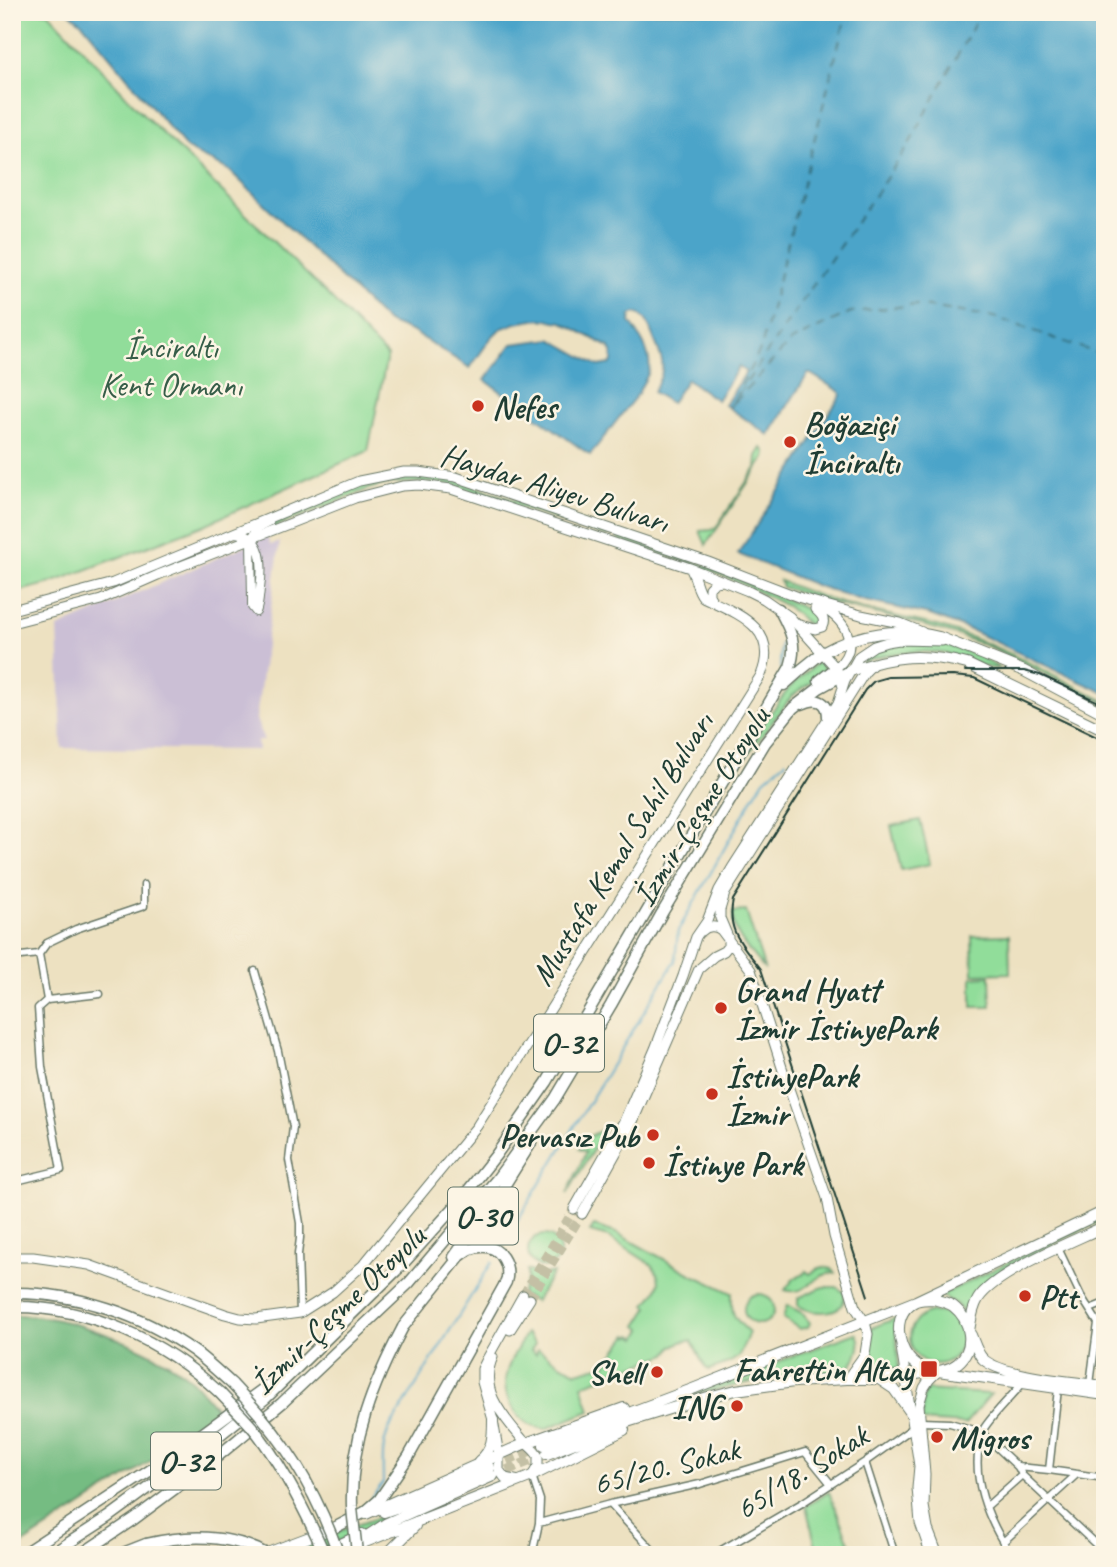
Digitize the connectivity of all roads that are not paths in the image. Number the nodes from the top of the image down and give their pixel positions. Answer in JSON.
{"nodes":[{"id":1,"x":313,"y":500,"type":"junction"},
{"id":2,"x":232,"y":533,"type":"junction"},
{"id":3,"x":251,"y":539,"type":"junction"},
{"id":4,"x":154,"y":565,"type":"junction"},
{"id":5,"x":690,"y":568,"type":"junction"},
{"id":6,"x":159,"y":575,"type":"junction"},
{"id":7,"x":723,"y":580,"type":"junction"},
{"id":8,"x":801,"y":598,"type":"junction"},
{"id":9,"x":713,"y":602,"type":"junction"},
{"id":10,"x":779,"y":609,"type":"junction"},
{"id":11,"x":12,"y":610,"type":"edge"},
{"id":12,"x":12,"y":623,"type":"edge"},
{"id":13,"x":798,"y":624,"type":"junction"},
{"id":14,"x":925,"y":633,"type":"junction"},
{"id":15,"x":849,"y":641,"type":"junction"},
{"id":16,"x":952,"y":641,"type":"junction"},
{"id":17,"x":822,"y":653,"type":"junction"},
{"id":18,"x":874,"y":663,"type":"junction"},
{"id":19,"x":842,"y":675,"type":"junction"},
{"id":20,"x":775,"y":695,"type":"junction"},
{"id":21,"x":793,"y":708,"type":"junction"},
{"id":22,"x":1105,"y":714,"type":"edge"},
{"id":23,"x":832,"y":718,"type":"junction"},
{"id":24,"x":1105,"y":731,"type":"edge"},
{"id":25,"x":144,"y":885,"type":"dead end"},
{"id":26,"x":696,"y":937,"type":"junction"},
{"id":27,"x":728,"y":937,"type":"junction"},
{"id":28,"x":39,"y":954,"type":"junction"},
{"id":29,"x":714,"y":956,"type":"junction"},
{"id":30,"x":12,"y":957,"type":"edge"},
{"id":31,"x":255,"y":971,"type":"dead end"},
{"id":32,"x":100,"y":993,"type":"dead end"},
{"id":33,"x":47,"y":1000,"type":"junction"},
{"id":34,"x":555,"y":1099,"type":"junction"},
{"id":35,"x":12,"y":1182,"type":"edge"},
{"id":36,"x":1105,"y":1211,"type":"edge"},
{"id":37,"x":1105,"y":1226,"type":"edge"},
{"id":38,"x":1058,"y":1248,"type":"junction"},
{"id":39,"x":12,"y":1257,"type":"edge"},
{"id":40,"x":12,"y":1293,"type":"edge"},
{"id":41,"x":916,"y":1301,"type":"junction"},
{"id":42,"x":1105,"y":1303,"type":"edge"},
{"id":43,"x":12,"y":1307,"type":"edge"},
{"id":44,"x":1090,"y":1310,"type":"junction"},
{"id":45,"x":300,"y":1314,"type":"junction"},
{"id":46,"x":865,"y":1322,"type":"junction"},
{"id":47,"x":1101,"y":1323,"type":"edge"},
{"id":48,"x":403,"y":1327,"type":"junction"},
{"id":49,"x":969,"y":1331,"type":"junction"},
{"id":50,"x":901,"y":1344,"type":"junction"},
{"id":51,"x":311,"y":1353,"type":"junction"},
{"id":52,"x":737,"y":1371,"type":"junction"},
{"id":53,"x":938,"y":1371,"type":"junction"},
{"id":54,"x":906,"y":1376,"type":"junction"},
{"id":55,"x":847,"y":1379,"type":"junction"},
{"id":56,"x":879,"y":1379,"type":"junction"},
{"id":57,"x":1022,"y":1384,"type":"junction"},
{"id":58,"x":1090,"y":1384,"type":"junction"},
{"id":59,"x":1105,"y":1386,"type":"edge"},
{"id":60,"x":1058,"y":1389,"type":"junction"},
{"id":61,"x":1105,"y":1395,"type":"edge"},
{"id":62,"x":708,"y":1397,"type":"junction"},
{"id":63,"x":911,"y":1413,"type":"junction"},
{"id":64,"x":493,"y":1420,"type":"junction"},
{"id":65,"x":917,"y":1425,"type":"junction"},
{"id":66,"x":981,"y":1432,"type":"junction"},
{"id":67,"x":526,"y":1443,"type":"junction"},
{"id":68,"x":499,"y":1455,"type":"junction"},
{"id":69,"x":865,"y":1462,"type":"junction"},
{"id":70,"x":1018,"y":1467,"type":"junction"},
{"id":71,"x":469,"y":1468,"type":"junction"},
{"id":72,"x":1049,"y":1470,"type":"junction"},
{"id":73,"x":1077,"y":1474,"type":"junction"},
{"id":74,"x":1022,"y":1475,"type":"junction"},
{"id":75,"x":532,"y":1476,"type":"junction"},
{"id":76,"x":1105,"y":1478,"type":"edge"},
{"id":77,"x":519,"y":1481,"type":"junction"},
{"id":78,"x":831,"y":1484,"type":"junction"},
{"id":79,"x":1049,"y":1501,"type":"junction"},
{"id":80,"x":610,"y":1504,"type":"junction"},
{"id":81,"x":986,"y":1507,"type":"junction"},
{"id":82,"x":420,"y":1521,"type":"junction"},
{"id":83,"x":387,"y":1523,"type":"junction"},
{"id":84,"x":539,"y":1523,"type":"junction"},
{"id":85,"x":338,"y":1526,"type":"junction"},
{"id":86,"x":1003,"y":1542,"type":"junction"},
{"id":87,"x":340,"y":1553,"type":"edge"},
{"id":88,"x":389,"y":1553,"type":"edge"},
{"id":89,"x":1104,"y":1553,"type":"edge"},
{"id":90,"x":894,"y":1554,"type":"edge"},
{"id":91,"x":21,"y":1555,"type":"edge"},
{"id":92,"x":50,"y":1555,"type":"edge"},
{"id":93,"x":80,"y":1555,"type":"edge"},
{"id":94,"x":118,"y":1555,"type":"edge"},
{"id":95,"x":261,"y":1555,"type":"edge"},
{"id":96,"x":268,"y":1555,"type":"edge"},
{"id":97,"x":318,"y":1555,"type":"edge"},
{"id":98,"x":325,"y":1555,"type":"edge"},
{"id":99,"x":357,"y":1555,"type":"edge"},
{"id":100,"x":532,"y":1555,"type":"edge"},
{"id":101,"x":656,"y":1555,"type":"edge"},
{"id":102,"x":713,"y":1555,"type":"edge"},
{"id":103,"x":932,"y":1555,"type":"edge"},
{"id":104,"x":938,"y":1555,"type":"edge"},
{"id":105,"x":1012,"y":1555,"type":"edge"}],
"edges":[{"from":1,"to":2,"type":"main road","name":"Haydar Aliyev Bulvarı"},
{"from":1,"to":3,"type":"street"},
{"from":1,"to":8,"type":"main road","name":"Haydar Aliyev Bulvarı"},
{"from":2,"to":3,"type":"street"},
{"from":2,"to":4,"type":"main road","name":"Haydar Aliyev Bulvarı"},
{"from":3,"to":3,"type":"street"},
{"from":3,"to":5,"type":"main road","name":"Haydar Aliyev Bulvarı"},
{"from":3,"to":6,"type":"main road","name":"Haydar Aliyev Bulvarı"},
{"from":4,"to":6,"type":"main road"},
{"from":4,"to":11,"type":"main road","name":"Haydar Aliyev Bulvarı"},
{"from":5,"to":7,"type":"main road","name":"Haydar Aliyev Bulvarı"},
{"from":5,"to":9,"type":"main road","name":"Mustafa Kemal Sahil Bulvarı"},
{"from":6,"to":12,"type":"main road","name":"Haydar Aliyev Bulvarı"},
{"from":7,"to":9,"type":"main road"},
{"from":7,"to":10,"type":"main road","name":"Haydar Aliyev Bulvarı"},
{"from":8,"to":13,"type":"main road"},
{"from":8,"to":14,"type":"main road","name":"Haydar Aliyev Bulvarı"},
{"from":8,"to":15,"type":"main road"},
{"from":9,"to":45,"type":"main road","name":"Mustafa Kemal Sahil Bulvarı"},
{"from":10,"to":13,"type":"main road","name":"Haydar Aliyev Bulvarı"},
{"from":10,"to":20,"type":"highway"},
{"from":13,"to":17,"type":"main road","name":"Haydar Aliyev Bulvarı"},
{"from":14,"to":15,"type":"main road"},
{"from":14,"to":16,"type":"main road"},
{"from":15,"to":17,"type":"main road"},
{"from":15,"to":19,"type":"main road"},
{"from":16,"to":19,"type":"main road"},
{"from":16,"to":22,"type":"main road"},
{"from":17,"to":19,"type":"main road","name":"Haydar Aliyev Bulvarı"},
{"from":17,"to":20,"type":"highway"},
{"from":18,"to":19,"type":"main road"},
{"from":18,"to":23,"type":"main road"},
{"from":18,"to":24,"type":"main road"},
{"from":19,"to":21,"type":"highway","name":"İzmir-Çeşme Otoyolu"},
{"from":19,"to":23,"type":"main road"},
{"from":20,"to":51,"type":"highway","name":"İzmir-Çeşme Otoyolu","number":"O-32"},
{"from":21,"to":23,"type":"highway"},
{"from":21,"to":34,"type":"highway","name":"İzmir-Çeşme Otoyolu","number":"O-32"},
{"from":23,"to":26,"type":"main road"},
{"from":23,"to":27,"type":"main road"},
{"from":25,"to":28,"type":"street"},
{"from":26,"to":27,"type":"main road"},
{"from":26,"to":29,"type":"main road"},
{"from":26,"to":29,"type":"main road"},
{"from":27,"to":29,"type":"main road"},
{"from":27,"to":46,"type":"main road"},
{"from":28,"to":30,"type":"street"},
{"from":28,"to":33,"type":"street"},
{"from":31,"to":45,"type":"street"},
{"from":32,"to":33,"type":"street"},
{"from":33,"to":35,"type":"street"},
{"from":34,"to":48,"type":"highway","number":"O-30"},
{"from":34,"to":93,"type":"highway","name":"İzmir-Çeşme Otoyolu","number":"O-32"},
{"from":36,"to":41,"type":"main road"},
{"from":37,"to":38,"type":"main road"},
{"from":38,"to":44,"type":"street"},
{"from":38,"to":49,"type":"main road"},
{"from":39,"to":45,"type":"main road","name":"Mustafa Kemal Sahil Bulvarı"},
{"from":40,"to":87,"type":"highway","bridge":true},
{"from":41,"to":46,"type":"main road"},
{"from":41,"to":49,"type":"main road"},
{"from":41,"to":50,"type":"main road"},
{"from":42,"to":44,"type":"street"},
{"from":43,"to":98,"type":"highway","bridge":true},
{"from":44,"to":47,"type":"street"},
{"from":46,"to":52,"type":"main road"},
{"from":46,"to":55,"type":"main road"},
{"from":47,"to":58,"type":"street"},
{"from":48,"to":85,"type":"highway"},
{"from":48,"to":99,"type":"highway","number":"O-30","bridge":true},
{"from":49,"to":53,"type":"main road"},
{"from":49,"to":58,"type":"main road"},
{"from":50,"to":53,"type":"main road"},
{"from":50,"to":54,"type":"main road"},
{"from":51,"to":91,"type":"highway"},
{"from":51,"to":92,"type":"highway","name":"İzmir-Çeşme Otoyolu","number":"O-32"},
{"from":52,"to":62,"type":"main road"},
{"from":52,"to":67,"type":"main road"},
{"from":53,"to":54,"type":"main road"},
{"from":53,"to":57,"type":"main road"},
{"from":53,"to":65,"type":"main road"},
{"from":54,"to":56,"type":"main road"},
{"from":54,"to":63,"type":"main road"},
{"from":55,"to":56,"type":"main road"},
{"from":55,"to":62,"type":"main road"},
{"from":56,"to":63,"type":"main road"},
{"from":57,"to":60,"type":"main road"},
{"from":57,"to":66,"type":"street"},
{"from":58,"to":59,"type":"main road"},
{"from":60,"to":61,"type":"main road"},
{"from":60,"to":72,"type":"street"},
{"from":62,"to":75,"type":"main road"},
{"from":63,"to":65,"type":"main road"},
{"from":64,"to":67,"type":"main road"},
{"from":64,"to":68,"type":"main road"},
{"from":64,"to":71,"type":"main road"},
{"from":65,"to":66,"type":"street"},
{"from":65,"to":69,"type":"street","name":"65/18. Sokak"},
{"from":65,"to":103,"type":"main road"},
{"from":65,"to":104,"type":"main road"},
{"from":66,"to":70,"type":"street"},
{"from":66,"to":81,"type":"street"},
{"from":67,"to":68,"type":"main road"},
{"from":67,"to":75,"type":"main road"},
{"from":68,"to":71,"type":"main road"},
{"from":68,"to":77,"type":"main road"},
{"from":69,"to":78,"type":"street","name":"65/18. Sokak"},
{"from":69,"to":90,"type":"street"},
{"from":70,"to":72,"type":"street"},
{"from":70,"to":74,"type":"street"},
{"from":71,"to":85,"type":"main road"},
{"from":72,"to":73,"type":"street"},
{"from":73,"to":76,"type":"street"},
{"from":73,"to":79,"type":"street"},
{"from":74,"to":79,"type":"street"},
{"from":74,"to":81,"type":"street"},
{"from":75,"to":77,"type":"main road"},
{"from":75,"to":84,"type":"street"},
{"from":77,"to":82,"type":"main road"},
{"from":78,"to":80,"type":"street","name":"65/20. Sokak"},
{"from":78,"to":102,"type":"street","name":"65/18. Sokak"},
{"from":79,"to":86,"type":"street"},
{"from":79,"to":89,"type":"street"},
{"from":80,"to":84,"type":"street","name":"65/20. Sokak"},
{"from":80,"to":101,"type":"street"},
{"from":81,"to":86,"type":"street"},
{"from":82,"to":87,"type":"main road"},
{"from":82,"to":88,"type":"main road"},
{"from":83,"to":85,"type":"main road"},
{"from":83,"to":87,"type":"main road"},
{"from":83,"to":97,"type":"main road"},
{"from":84,"to":100,"type":"street"},
{"from":85,"to":95,"type":"main road"},
{"from":86,"to":105,"type":"street"},
{"from":94,"to":96,"type":"highway","bridge":true}]}
